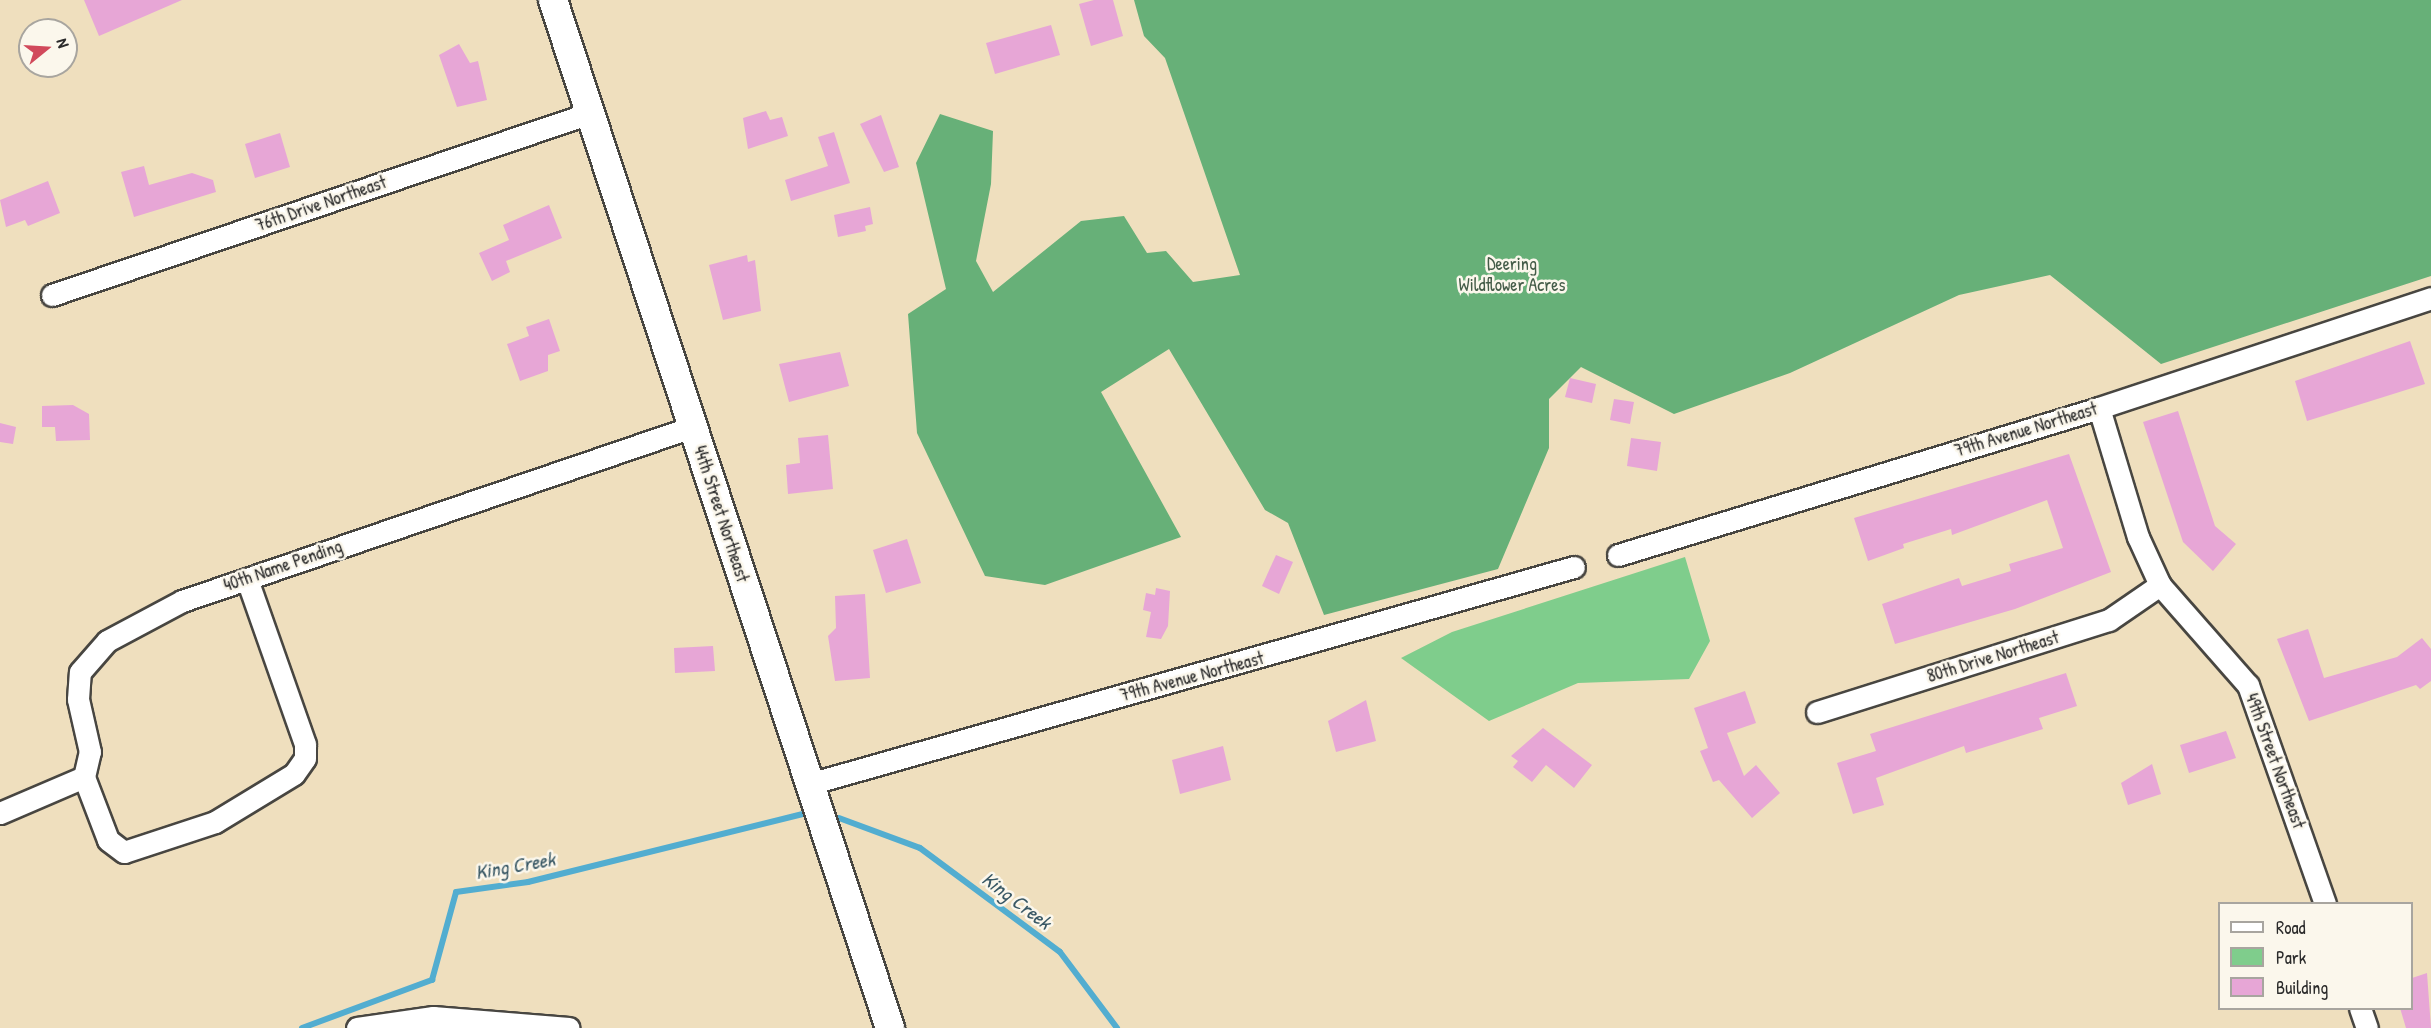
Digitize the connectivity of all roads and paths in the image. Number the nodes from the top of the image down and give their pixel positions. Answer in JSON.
{"nodes":[{"id":1,"x":553,"y":0,"type":"edge"},
{"id":2,"x":590,"y":113,"type":"junction"},
{"id":3,"x":52,"y":295,"type":"dead end"},
{"id":4,"x":2431,"y":298,"type":"edge"},
{"id":5,"x":2099,"y":408,"type":"junction"},
{"id":6,"x":692,"y":427,"type":"junction"},
{"id":7,"x":1618,"y":555,"type":"dead end"},
{"id":8,"x":1574,"y":567,"type":"dead end"},
{"id":9,"x":247,"y":579,"type":"junction"},
{"id":10,"x":2160,"y":585,"type":"junction"},
{"id":11,"x":1817,"y":712,"type":"dead end"},
{"id":12,"x":84,"y":777,"type":"junction"},
{"id":13,"x":809,"y":784,"type":"junction"},
{"id":14,"x":0,"y":813,"type":"edge"},
{"id":15,"x":2325,"y":902,"type":"edge"},
{"id":16,"x":2361,"y":1010,"type":"edge"},
{"id":17,"x":357,"y":1028,"type":"edge"},
{"id":18,"x":569,"y":1028,"type":"edge"},
{"id":19,"x":890,"y":1028,"type":"edge"},
{"id":20,"x":2367,"y":1028,"type":"edge"}],
"edges":[{"from":1,"to":2,"type":"street","name":"44th Street Northeast"},
{"from":2,"to":3,"type":"street","name":"76th Drive Northeast"},
{"from":2,"to":6,"type":"street","name":"44th Street Northeast"},
{"from":4,"to":5,"type":"street","name":"79th Avenue Northeast"},
{"from":5,"to":7,"type":"street","name":"79th Avenue Northeast"},
{"from":5,"to":10,"type":"street","name":"49th Street Northeast"},
{"from":6,"to":9,"type":"street","name":"40th Name Pending"},
{"from":6,"to":13,"type":"street","name":"44th Street Northeast"},
{"from":8,"to":13,"type":"street","name":"79th Avenue Northeast"},
{"from":9,"to":12,"type":"street","name":"40th Name Pending"},
{"from":9,"to":12,"type":"street"},
{"from":10,"to":11,"type":"street","name":"80th Drive Northeast"},
{"from":10,"to":15,"type":"street","name":"49th Street Northeast"},
{"from":12,"to":14,"type":"street"},
{"from":13,"to":19,"type":"street","name":"44th Street Northeast"},
{"from":16,"to":20,"type":"street"},
{"from":17,"to":18,"type":"street"}]}
